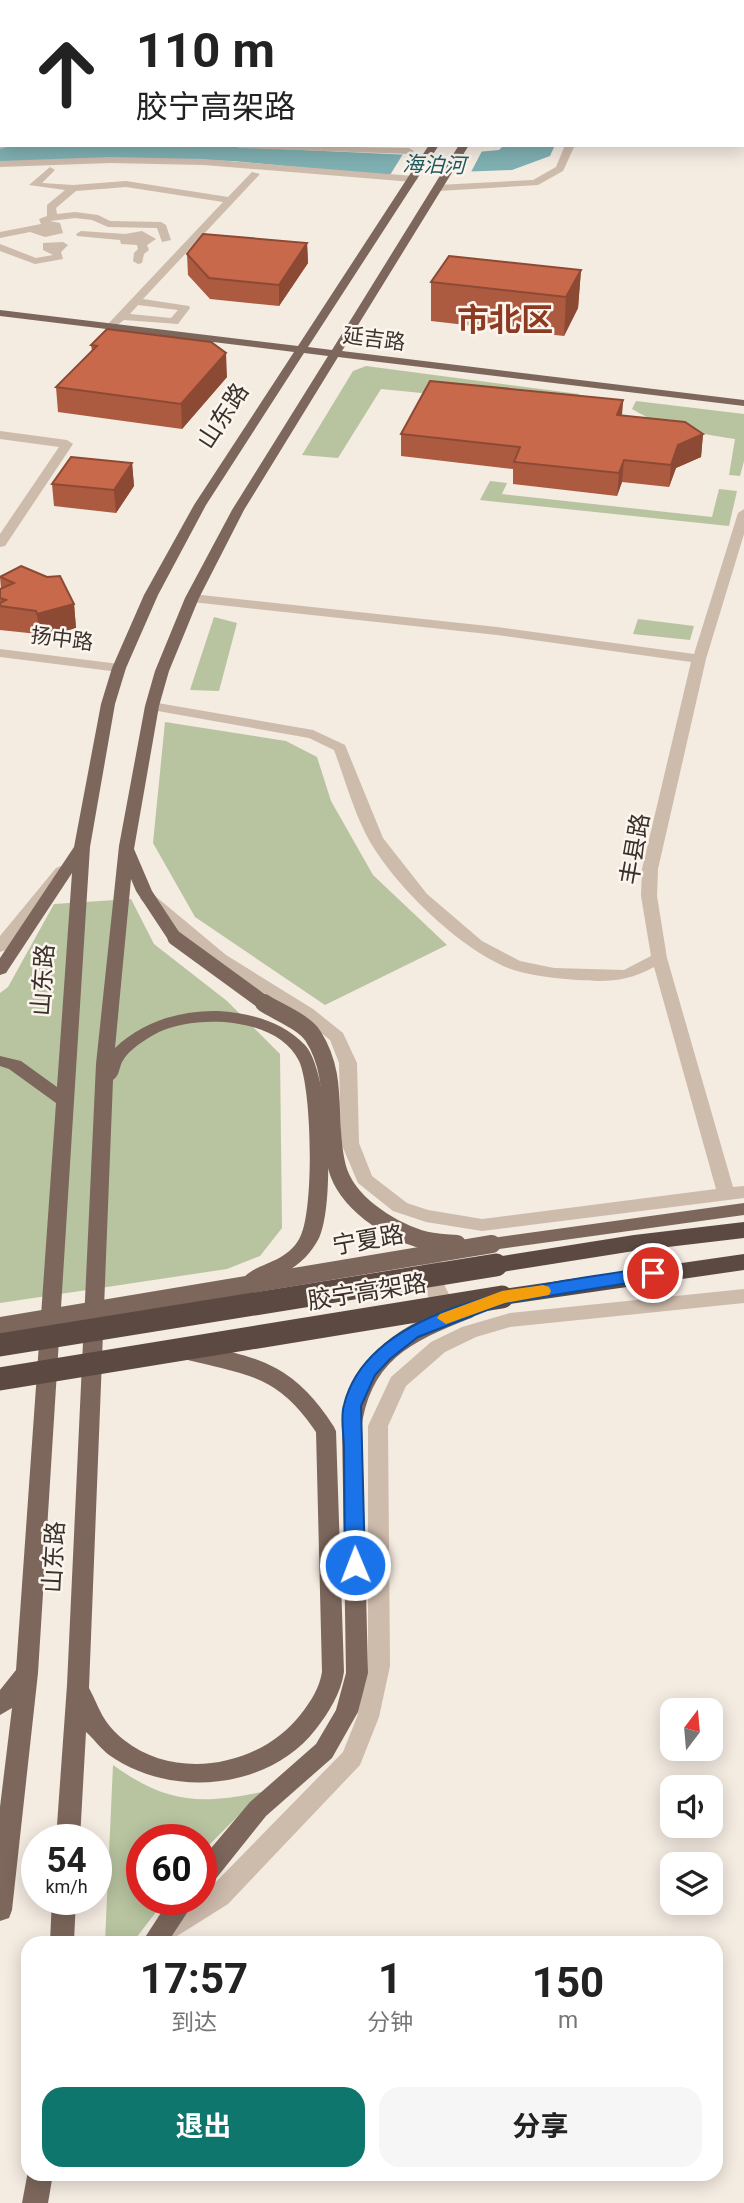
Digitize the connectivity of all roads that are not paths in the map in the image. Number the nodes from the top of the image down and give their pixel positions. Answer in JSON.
{"nodes":[{"id":1,"x":286,"y":147,"type":"edge"},
{"id":2,"x":346,"y":147,"type":"edge"},
{"id":3,"x":569,"y":147,"type":"edge"},
{"id":4,"x":462,"y":148,"type":"edge"},
{"id":5,"x":432,"y":149,"type":"edge"},
{"id":6,"x":331,"y":150,"type":"junction"},
{"id":7,"x":409,"y":151,"type":"junction"},
{"id":8,"x":0,"y":164,"type":"edge"},
{"id":9,"x":50,"y":170,"type":"junction"},
{"id":10,"x":318,"y":170,"type":"junction"},
{"id":11,"x":0,"y":174,"type":"edge"},
{"id":12,"x":254,"y":174,"type":"junction"},
{"id":13,"x":412,"y":180,"type":"junction"},
{"id":14,"x":443,"y":181,"type":"junction"},
{"id":15,"x":73,"y":188,"type":"junction"},
{"id":16,"x":230,"y":200,"type":"junction"},
{"id":17,"x":52,"y":224,"type":"junction"},
{"id":18,"x":75,"y":234,"type":"junction"},
{"id":19,"x":0,"y":235,"type":"edge"},
{"id":20,"x":187,"y":236,"type":"junction"},
{"id":21,"x":164,"y":237,"type":"junction"},
{"id":22,"x":143,"y":242,"type":"junction"},
{"id":23,"x":0,"y":247,"type":"edge"},
{"id":24,"x":138,"y":261,"type":"dead end"},
{"id":25,"x":135,"y":301,"type":"junction"},
{"id":26,"x":0,"y":313,"type":"edge"},
{"id":27,"x":121,"y":316,"type":"junction"},
{"id":28,"x":112,"y":327,"type":"junction"},
{"id":29,"x":302,"y":350,"type":"junction"},
{"id":30,"x":335,"y":354,"type":"junction"},
{"id":31,"x":744,"y":403,"type":"edge"},
{"id":32,"x":0,"y":435,"type":"edge"},
{"id":33,"x":744,"y":513,"type":"edge"},
{"id":34,"x":0,"y":543,"type":"edge"},
{"id":35,"x":192,"y":598,"type":"junction"},
{"id":36,"x":0,"y":653,"type":"edge"},
{"id":37,"x":699,"y":659,"type":"junction"},
{"id":38,"x":119,"y":667,"type":"junction"},
{"id":39,"x":152,"y":706,"type":"junction"},
{"id":40,"x":127,"y":846,"type":"junction"},
{"id":41,"x":82,"y":847,"type":"junction"},
{"id":42,"x":148,"y":898,"type":"junction"},
{"id":43,"x":0,"y":947,"type":"edge"},
{"id":44,"x":659,"y":958,"type":"junction"},
{"id":45,"x":0,"y":971,"type":"edge"},
{"id":46,"x":0,"y":1061,"type":"edge"},
{"id":47,"x":105,"y":1086,"type":"junction"},
{"id":48,"x":64,"y":1100,"type":"junction"},
{"id":49,"x":735,"y":1193,"type":"edge"},
{"id":50,"x":744,"y":1209,"type":"edge"},
{"id":51,"x":455,"y":1222,"type":"junction"},
{"id":52,"x":744,"y":1230,"type":"edge"},
{"id":53,"x":494,"y":1254,"type":"junction"},
{"id":54,"x":744,"y":1262,"type":"edge"},
{"id":55,"x":228,"y":1289,"type":"junction"},
{"id":56,"x":744,"y":1296,"type":"edge"},
{"id":57,"x":502,"y":1297,"type":"junction"},
{"id":58,"x":0,"y":1326,"type":"edge"},
{"id":59,"x":469,"y":1332,"type":"junction"},
{"id":60,"x":0,"y":1345,"type":"edge"},
{"id":61,"x":185,"y":1350,"type":"junction"},
{"id":62,"x":0,"y":1379,"type":"edge"},
{"id":63,"x":27,"y":1673,"type":"junction"},
{"id":64,"x":78,"y":1685,"type":"junction"},
{"id":65,"x":0,"y":1706,"type":"edge"},
{"id":66,"x":69,"y":1824,"type":"edge"},
{"id":67,"x":217,"y":1859,"type":"edge"},
{"id":68,"x":0,"y":1910,"type":"edge"},
{"id":69,"x":63,"y":1915,"type":"edge"},
{"id":70,"x":173,"y":1915,"type":"edge"},
{"id":71,"x":62,"y":1936,"type":"edge"},
{"id":72,"x":157,"y":1936,"type":"edge"},
{"id":73,"x":159,"y":1936,"type":"edge"},
{"id":74,"x":39,"y":2181,"type":"edge"},
{"id":75,"x":35,"y":2203,"type":"edge"}],
"edges":[{"from":1,"to":6,"type":"street"},
{"from":2,"to":7,"type":"street"},
{"from":3,"to":14,"type":"street"},
{"from":4,"to":14,"type":"main road","name":"山东路"},
{"from":5,"to":7,"type":"street"},
{"from":5,"to":13,"type":"main road","name":"山东路"},
{"from":6,"to":7,"type":"street"},
{"from":6,"to":10,"type":"street"},
{"from":8,"to":10,"type":"street"},
{"from":9,"to":11,"type":"street"},
{"from":9,"to":12,"type":"street"},
{"from":9,"to":15,"type":"street"},
{"from":10,"to":13,"type":"street"},
{"from":12,"to":13,"type":"street"},
{"from":12,"to":16,"type":"street"},
{"from":13,"to":29,"type":"main road","name":"山东路"},
{"from":14,"to":30,"type":"main road","name":"山东路"},
{"from":15,"to":16,"type":"street"},
{"from":15,"to":17,"type":"street"},
{"from":16,"to":20,"type":"street"},
{"from":17,"to":18,"type":"street"},
{"from":17,"to":19,"type":"street"},
{"from":17,"to":21,"type":"street"},
{"from":18,"to":22,"type":"street"},
{"from":18,"to":23,"type":"street"},
{"from":20,"to":21,"type":"street"},
{"from":20,"to":21,"type":"street"},
{"from":20,"to":25,"type":"street"},
{"from":21,"to":22,"type":"street"},
{"from":22,"to":24,"type":"street"},
{"from":25,"to":27,"type":"street"},
{"from":25,"to":27,"type":"street"},
{"from":26,"to":28,"type":"main road","name":"延吉路"},
{"from":27,"to":28,"type":"street"},
{"from":28,"to":29,"type":"main road","name":"延吉路"},
{"from":29,"to":30,"type":"main road","name":"延吉路"},
{"from":29,"to":38,"type":"main road","name":"山东路"},
{"from":30,"to":31,"type":"main road","name":"延吉路"},
{"from":30,"to":35,"type":"main road","name":"山东路"},
{"from":32,"to":34,"type":"street"},
{"from":33,"to":37,"type":"street","name":"丰县路"},
{"from":35,"to":37,"type":"street"},
{"from":35,"to":39,"type":"main road","name":"山东路"},
{"from":36,"to":38,"type":"street","name":"扬中路"},
{"from":37,"to":44,"type":"street","name":"丰县路"},
{"from":38,"to":41,"type":"main road","name":"山东路"},
{"from":39,"to":40,"type":"main road","name":"山东路"},
{"from":39,"to":44,"type":"street"},
{"from":40,"to":42,"type":"main road"},
{"from":40,"to":47,"type":"main road","name":"山东路"},
{"from":41,"to":43,"type":"street"},
{"from":41,"to":45,"type":"main road"},
{"from":41,"to":48,"type":"main road","name":"山东路"},
{"from":42,"to":51,"type":"street"},
{"from":42,"to":53,"type":"main road","bridge":true},
{"from":44,"to":49,"type":"street","name":"丰县路"},
{"from":46,"to":48,"type":"main road"},
{"from":47,"to":55,"type":"main road","bridge":true},
{"from":47,"to":64,"type":"main road","name":"山东路"},
{"from":48,"to":63,"type":"main road","name":"山东路"},
{"from":49,"to":51,"type":"street"},
{"from":50,"to":53,"type":"main road","name":"宁夏路"},
{"from":51,"to":59,"type":"street"},
{"from":52,"to":53,"type":"highway","name":"胶宁高架路"},
{"from":53,"to":55,"type":"main road","name":"宁夏路","bridge":true},
{"from":53,"to":60,"type":"highway","name":"胶宁高架路","bridge":true},
{"from":54,"to":57,"type":"highway","name":"胶宁高架路"},
{"from":55,"to":58,"type":"main road","name":"宁夏路","bridge":true},
{"from":56,"to":59,"type":"street"},
{"from":57,"to":61,"type":"highway","name":"胶宁高架路","bridge":true},
{"from":57,"to":67,"type":"main road","bridge":true},
{"from":59,"to":73,"type":"street"},
{"from":61,"to":62,"type":"highway","name":"胶宁高架路","bridge":true},
{"from":61,"to":64,"type":"main road","bridge":true},
{"from":63,"to":65,"type":"main road"},
{"from":63,"to":68,"type":"main road","name":"山东路"},
{"from":64,"to":66,"type":"main road","name":"山东路"},
{"from":69,"to":71,"type":"main road"},
{"from":70,"to":72,"type":"main road"},
{"from":74,"to":75,"type":"main road"}]}
